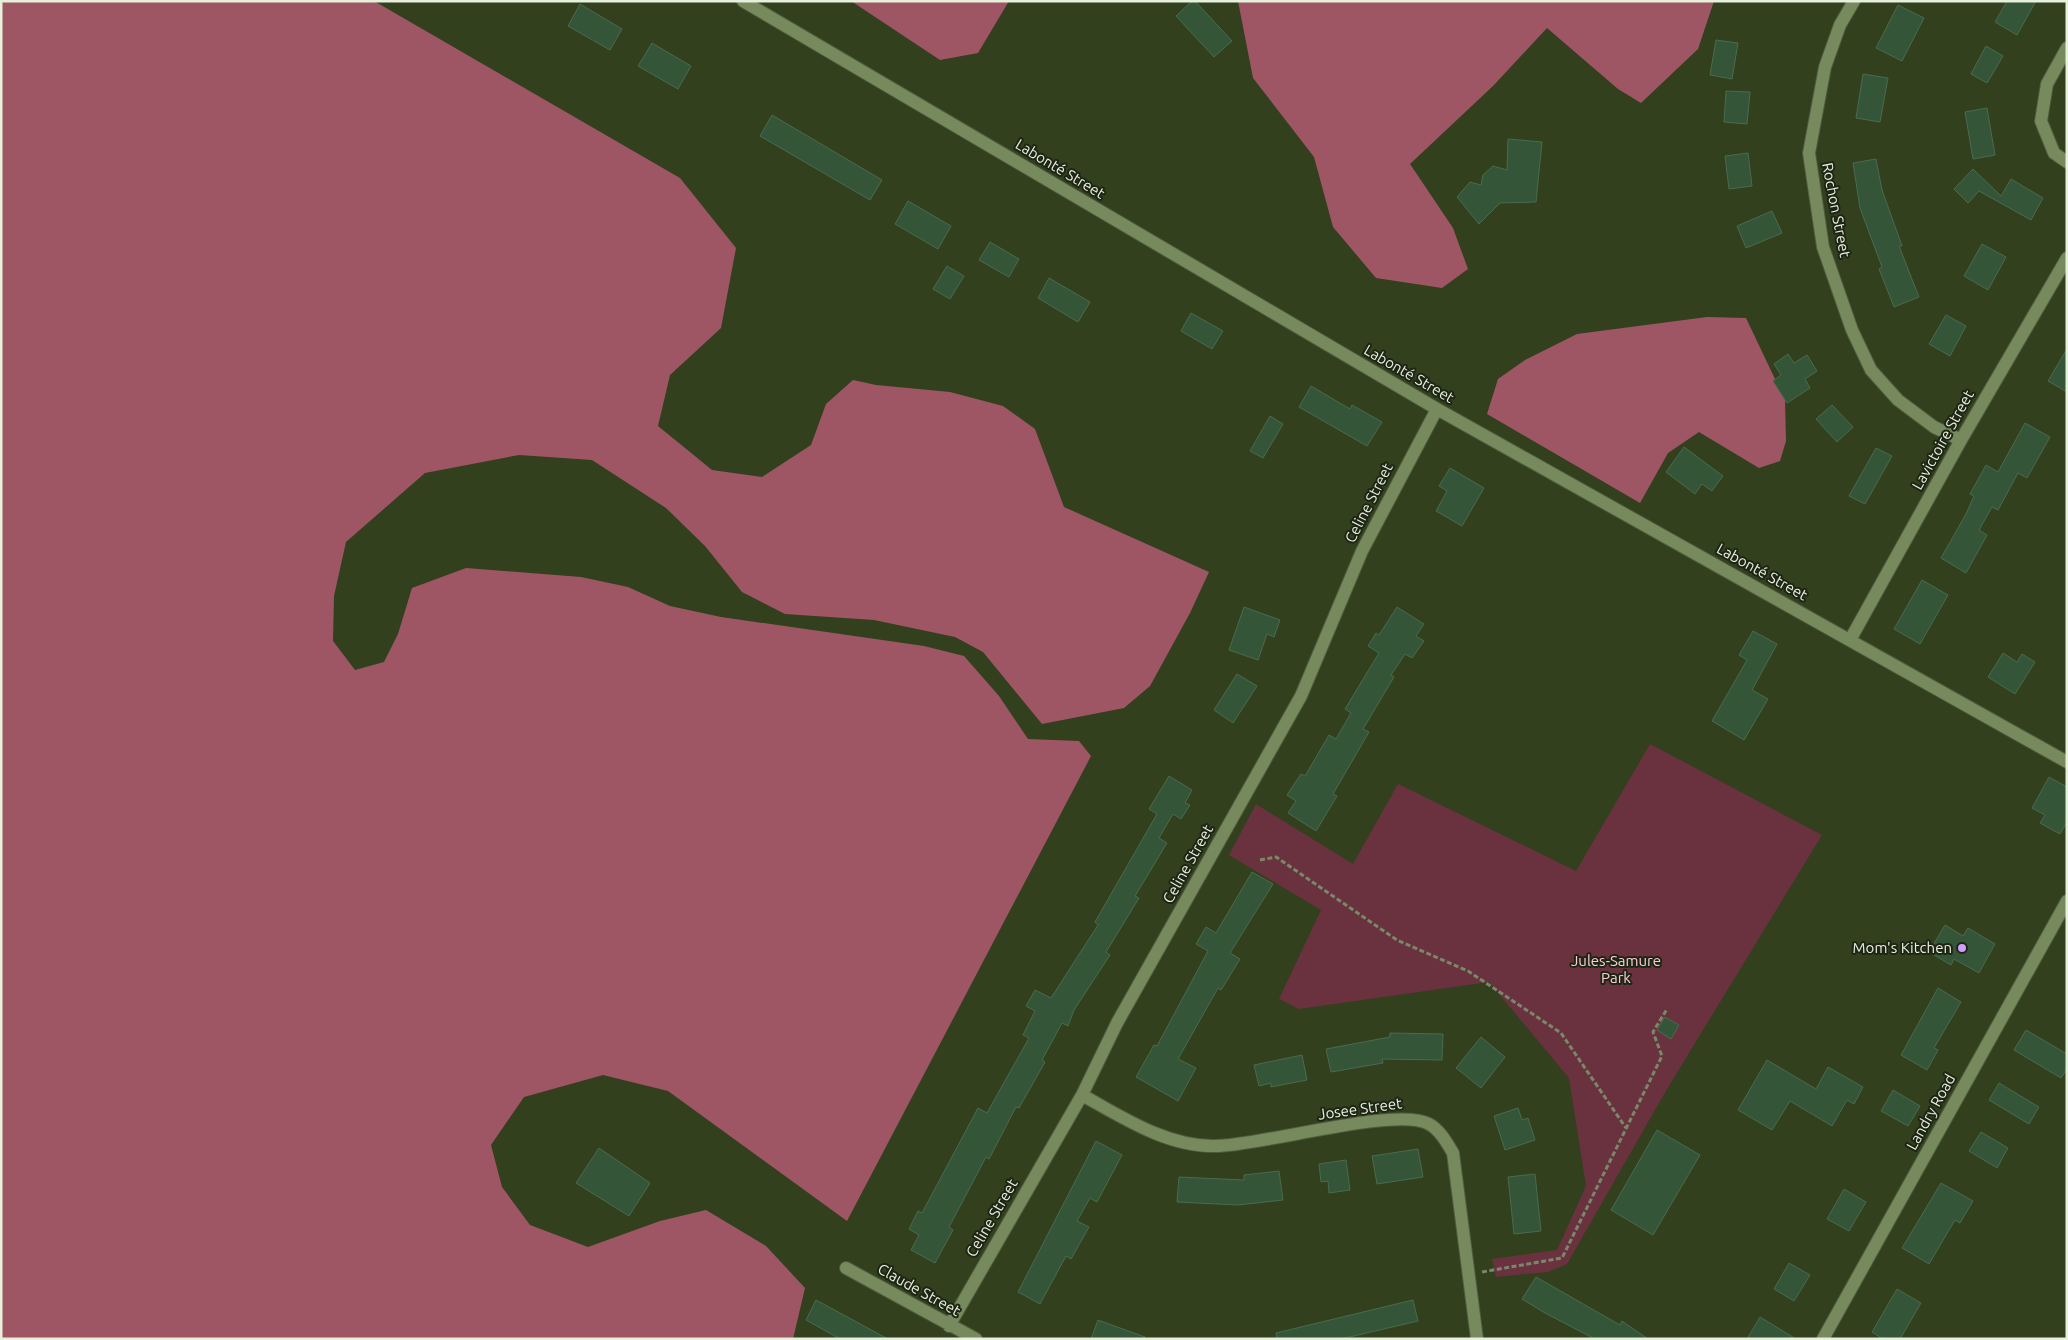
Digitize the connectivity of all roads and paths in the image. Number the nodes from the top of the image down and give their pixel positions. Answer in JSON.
{"nodes":[{"id":1,"x":743,"y":1,"type":"edge"},
{"id":2,"x":1854,"y":1,"type":"edge"},
{"id":3,"x":2067,"y":48,"type":"edge"},
{"id":4,"x":2067,"y":162,"type":"edge"},
{"id":5,"x":2067,"y":258,"type":"edge"},
{"id":6,"x":1437,"y":409,"type":"junction"},
{"id":7,"x":1961,"y":440,"type":"junction"},
{"id":8,"x":1850,"y":640,"type":"junction"},
{"id":9,"x":2067,"y":762,"type":"edge"},
{"id":10,"x":1260,"y":860,"type":"dead end"},
{"id":11,"x":2067,"y":901,"type":"edge"},
{"id":12,"x":1667,"y":1009,"type":"dead end"},
{"id":13,"x":1082,"y":1095,"type":"junction"},
{"id":14,"x":1626,"y":1128,"type":"junction"},
{"id":15,"x":846,"y":1268,"type":"dead end"},
{"id":16,"x":1469,"y":1274,"type":"junction"},
{"id":17,"x":949,"y":1326,"type":"junction"},
{"id":18,"x":976,"y":1339,"type":"edge"},
{"id":19,"x":1477,"y":1339,"type":"edge"},
{"id":20,"x":1823,"y":1339,"type":"edge"}],
"edges":[{"from":1,"to":6,"type":"street","name":"Labonté Street"},
{"from":2,"to":7,"type":"street","name":"Rochon Street"},
{"from":3,"to":4,"type":"street"},
{"from":5,"to":7,"type":"street","name":"Lavictoire Street"},
{"from":6,"to":8,"type":"street","name":"Labonté Street"},
{"from":6,"to":13,"type":"street","name":"Celine Street"},
{"from":7,"to":8,"type":"street","name":"Lavictoire Street"},
{"from":8,"to":9,"type":"street","name":"Labonté Street"},
{"from":10,"to":14,"type":"path"},
{"from":11,"to":20,"type":"street","name":"Landry Road"},
{"from":12,"to":14,"type":"path"},
{"from":13,"to":16,"type":"street","name":"Josee Street"},
{"from":13,"to":17,"type":"street","name":"Celine Street"},
{"from":14,"to":16,"type":"path"},
{"from":15,"to":17,"type":"street","name":"Claude Street"},
{"from":16,"to":19,"type":"street","name":"Josee Street"},
{"from":17,"to":18,"type":"street","name":"Claude Street"}]}
